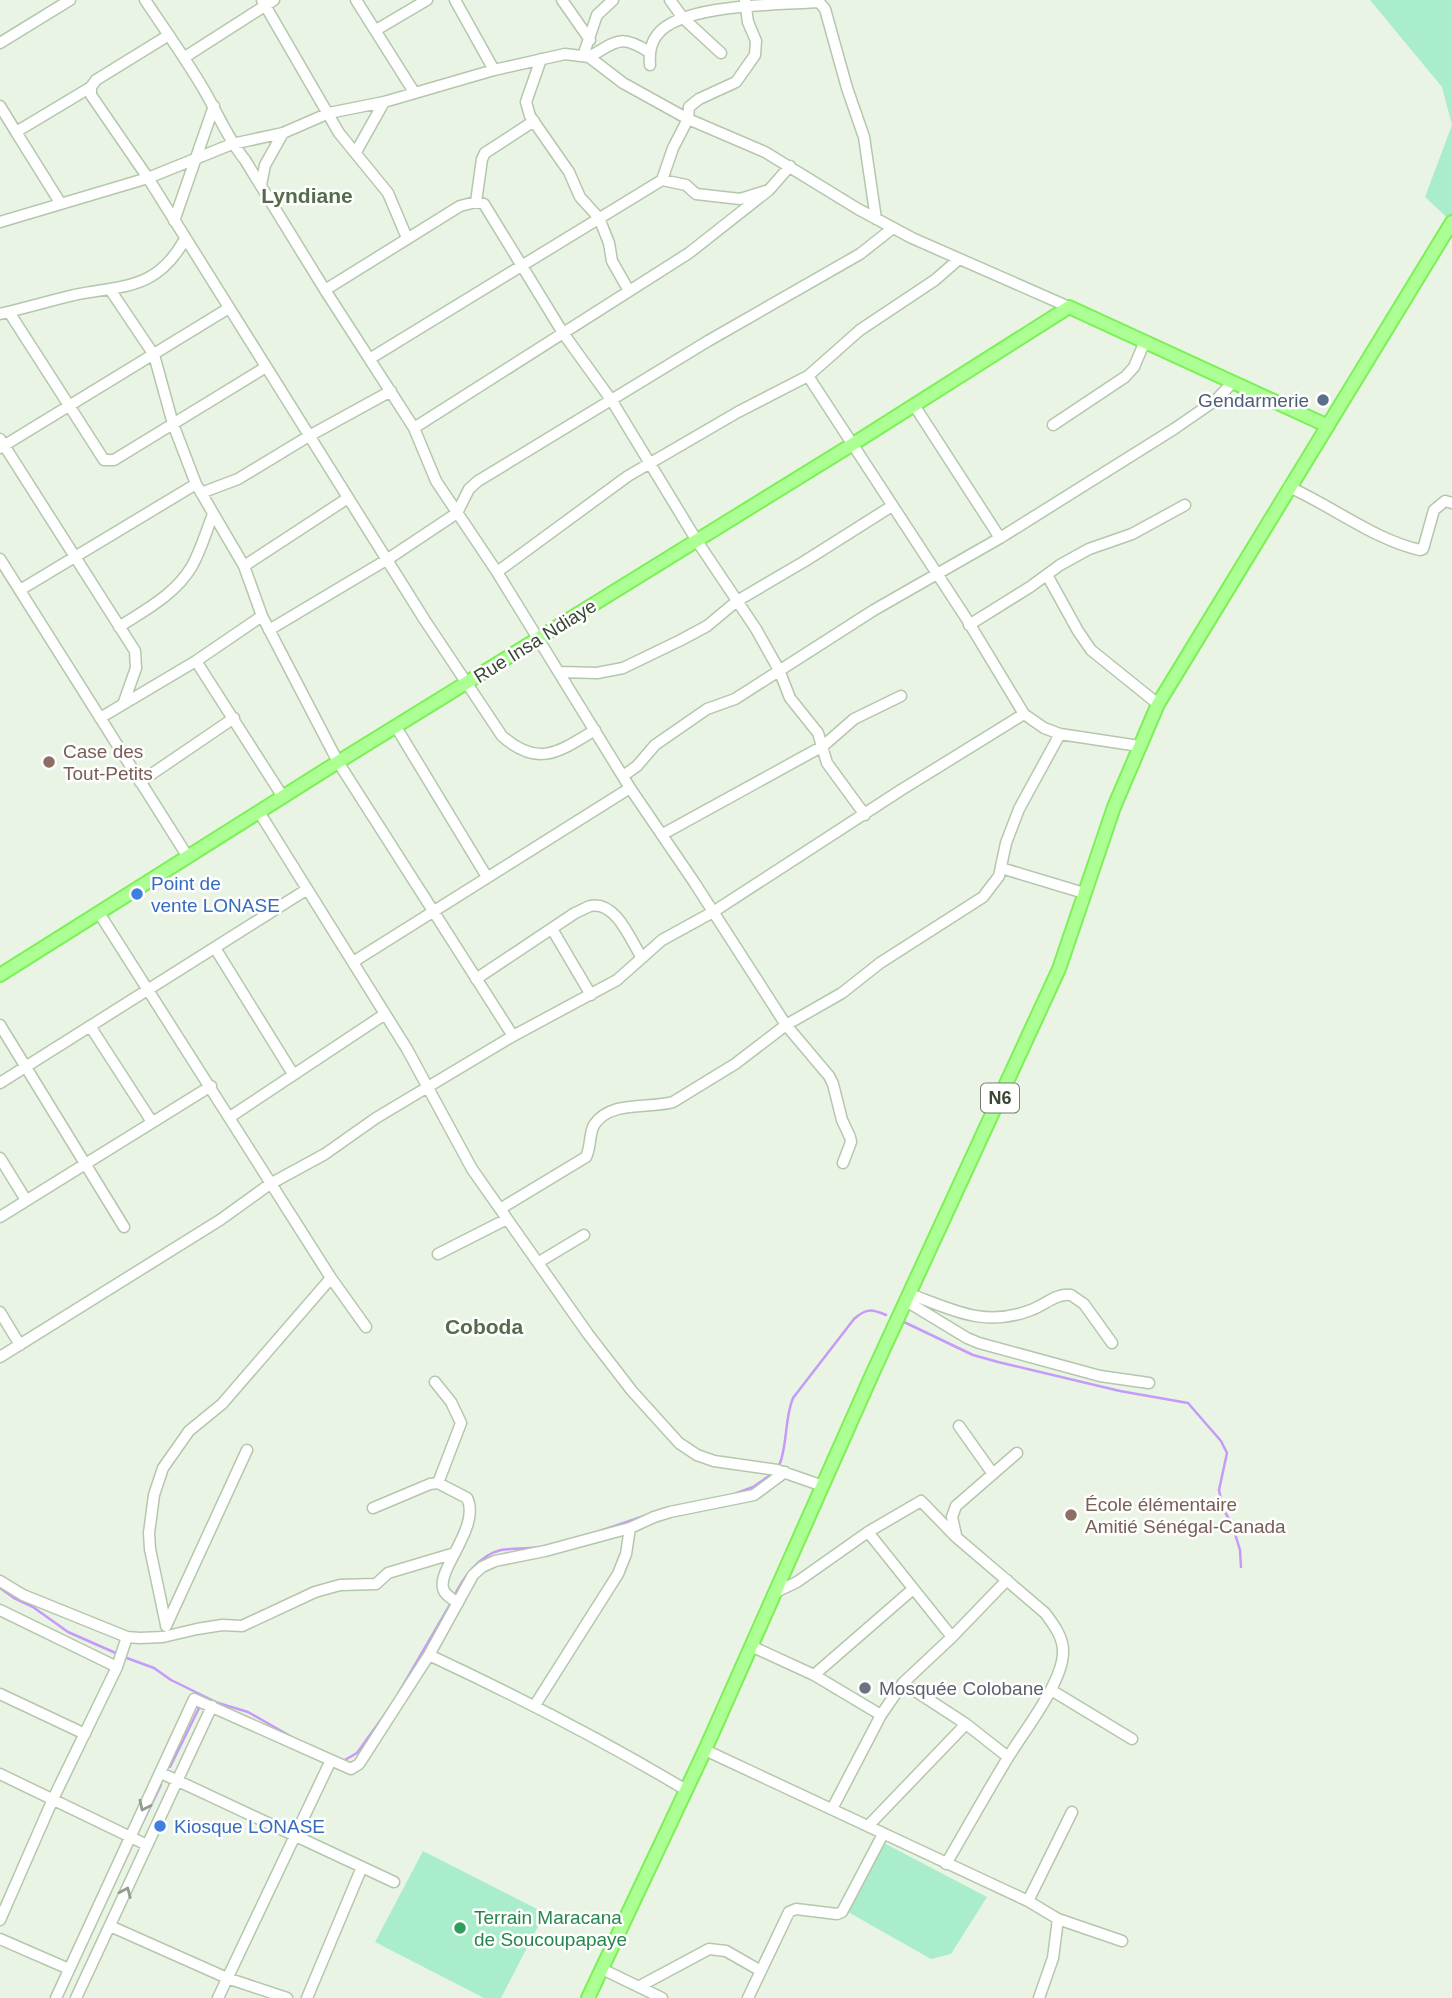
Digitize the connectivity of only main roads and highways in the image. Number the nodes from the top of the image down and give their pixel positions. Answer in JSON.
{"nodes":[{"id":1,"x":1452,"y":222,"type":"edge"},
{"id":2,"x":1328,"y":426,"type":"junction"},
{"id":3,"x":0,"y":975,"type":"edge"},
{"id":4,"x":588,"y":1998,"type":"edge"}],
"edges":[{"from":1,"to":2,"type":"main road","number":"N6"},
{"from":2,"to":3,"type":"main road","name":"Rue Insa Ndiaye"},
{"from":2,"to":4,"type":"main road","number":"N6"}]}
